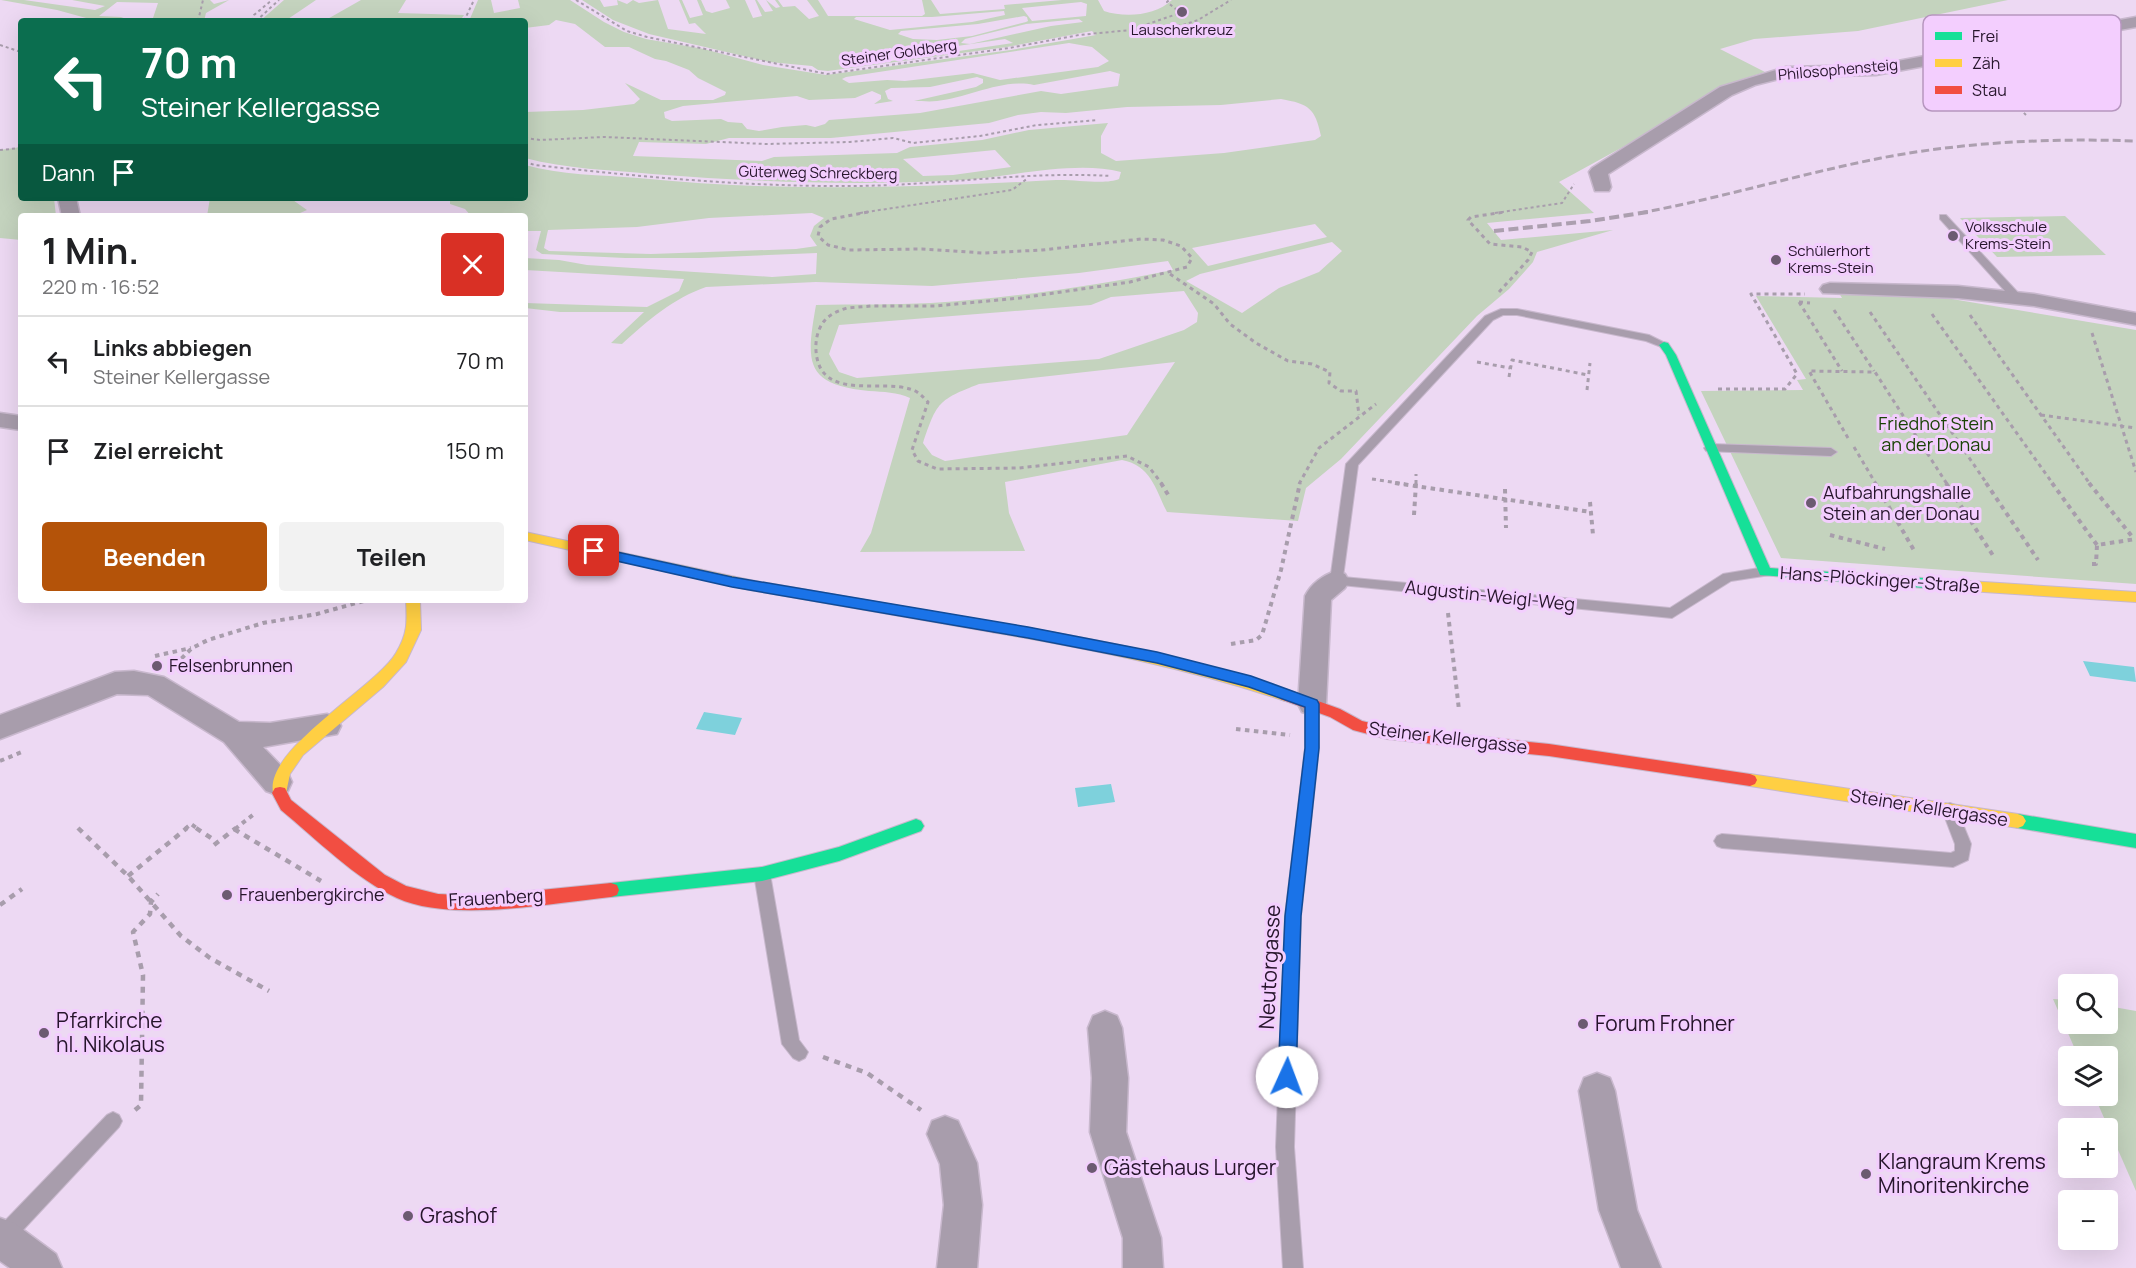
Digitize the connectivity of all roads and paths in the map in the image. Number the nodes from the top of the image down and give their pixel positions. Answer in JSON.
{"nodes":[{"id":1,"x":203,"y":0,"type":"edge"},
{"id":2,"x":272,"y":0,"type":"edge"},
{"id":3,"x":279,"y":0,"type":"edge"},
{"id":4,"x":474,"y":0,"type":"edge"},
{"id":5,"x":576,"y":0,"type":"edge"},
{"id":6,"x":1170,"y":0,"type":"edge"},
{"id":7,"x":1231,"y":0,"type":"edge"},
{"id":8,"x":199,"y":18,"type":"edge"},
{"id":9,"x":254,"y":18,"type":"edge"},
{"id":10,"x":258,"y":18,"type":"edge"},
{"id":11,"x":465,"y":18,"type":"edge"},
{"id":12,"x":1144,"y":29,"type":"junction"},
{"id":13,"x":0,"y":45,"type":"edge"},
{"id":14,"x":18,"y":51,"type":"edge"},
{"id":15,"x":1923,"y":61,"type":"edge"},
{"id":16,"x":2022,"y":111,"type":"edge"},
{"id":17,"x":2026,"y":115,"type":"dead end"},
{"id":18,"x":1098,"y":120,"type":"dead end"},
{"id":19,"x":528,"y":138,"type":"edge"},
{"id":20,"x":18,"y":148,"type":"edge"},
{"id":21,"x":0,"y":150,"type":"edge"},
{"id":22,"x":528,"y":163,"type":"edge"},
{"id":23,"x":1111,"y":176,"type":"dead end"},
{"id":24,"x":1028,"y":178,"type":"junction"},
{"id":25,"x":1600,"y":180,"type":"joint"},
{"id":26,"x":1471,"y":217,"type":"dead end"},
{"id":27,"x":1943,"y":217,"type":"dead end"},
{"id":28,"x":1169,"y":274,"type":"junction"},
{"id":29,"x":1830,"y":296,"type":"junction"},
{"id":30,"x":2018,"y":299,"type":"junction"},
{"id":31,"x":1799,"y":303,"type":"dead end"},
{"id":32,"x":1865,"y":304,"type":"dead end"},
{"id":33,"x":1926,"y":306,"type":"dead end"},
{"id":34,"x":1966,"y":310,"type":"dead end"},
{"id":35,"x":2136,"y":319,"type":"edge"},
{"id":36,"x":2092,"y":333,"type":"dead end"},
{"id":37,"x":1664,"y":345,"type":"joint"},
{"id":38,"x":1452,"y":357,"type":"junction"},
{"id":39,"x":1590,"y":363,"type":"dead end"},
{"id":40,"x":1510,"y":368,"type":"junction"},
{"id":41,"x":1842,"y":372,"type":"junction"},
{"id":42,"x":1875,"y":372,"type":"junction"},
{"id":43,"x":1588,"y":375,"type":"junction"},
{"id":44,"x":1509,"y":377,"type":"dead end"},
{"id":45,"x":1684,"y":389,"type":"junction"},
{"id":46,"x":1587,"y":390,"type":"dead end"},
{"id":47,"x":1359,"y":415,"type":"dead end"},
{"id":48,"x":2040,"y":415,"type":"junction"},
{"id":49,"x":0,"y":420,"type":"edge"},
{"id":50,"x":18,"y":423,"type":"edge"},
{"id":51,"x":2121,"y":425,"type":"junction"},
{"id":52,"x":2136,"y":428,"type":"edge"},
{"id":53,"x":1710,"y":448,"type":"junction"},
{"id":54,"x":1831,"y":452,"type":"dead end"},
{"id":55,"x":2136,"y":472,"type":"edge"},
{"id":56,"x":1416,"y":474,"type":"dead end"},
{"id":57,"x":1351,"y":476,"type":"junction"},
{"id":58,"x":1415,"y":486,"type":"junction"},
{"id":59,"x":1505,"y":489,"type":"dead end"},
{"id":60,"x":1170,"y":498,"type":"dead end"},
{"id":61,"x":1505,"y":499,"type":"junction"},
{"id":62,"x":1590,"y":502,"type":"dead end"},
{"id":63,"x":1591,"y":512,"type":"junction"},
{"id":64,"x":1414,"y":515,"type":"dead end"},
{"id":65,"x":1506,"y":528,"type":"dead end"},
{"id":66,"x":1593,"y":535,"type":"dead end"},
{"id":67,"x":1830,"y":536,"type":"dead end"},
{"id":68,"x":528,"y":537,"type":"edge"},
{"id":69,"x":2135,"y":539,"type":"edge"},
{"id":70,"x":2097,"y":545,"type":"junction"},
{"id":71,"x":1894,"y":551,"type":"dead end"},
{"id":72,"x":1905,"y":552,"type":"dead end"},
{"id":73,"x":1915,"y":552,"type":"junction"},
{"id":74,"x":1926,"y":553,"type":"dead end"},
{"id":75,"x":1983,"y":556,"type":"dead end"},
{"id":76,"x":1995,"y":557,"type":"junction"},
{"id":77,"x":2005,"y":558,"type":"dead end"},
{"id":78,"x":2027,"y":559,"type":"dead end"},
{"id":79,"x":2038,"y":560,"type":"junction"},
{"id":80,"x":2049,"y":561,"type":"dead end"},
{"id":81,"x":2085,"y":563,"type":"dead end"},
{"id":82,"x":1281,"y":570,"type":"dead end"},
{"id":83,"x":1765,"y":572,"type":"junction"},
{"id":84,"x":1336,"y":581,"type":"junction"},
{"id":85,"x":1446,"y":591,"type":"junction"},
{"id":86,"x":2136,"y":597,"type":"edge"},
{"id":87,"x":356,"y":603,"type":"edge"},
{"id":88,"x":414,"y":603,"type":"edge"},
{"id":89,"x":1262,"y":635,"type":"dead end"},
{"id":90,"x":154,"y":685,"type":"junction"},
{"id":91,"x":1312,"y":704,"type":"junction"},
{"id":92,"x":1459,"y":713,"type":"dead end"},
{"id":93,"x":327,"y":726,"type":"junction"},
{"id":94,"x":0,"y":727,"type":"edge"},
{"id":95,"x":1236,"y":729,"type":"dead end"},
{"id":96,"x":234,"y":734,"type":"junction"},
{"id":97,"x":1285,"y":735,"type":"dead end"},
{"id":98,"x":278,"y":789,"type":"junction"},
{"id":99,"x":1950,"y":810,"type":"junction"},
{"id":100,"x":916,"y":826,"type":"dead end"},
{"id":101,"x":78,"y":828,"type":"dead end"},
{"id":102,"x":234,"y":829,"type":"junction"},
{"id":103,"x":1722,"y":841,"type":"dead end"},
{"id":104,"x":2136,"y":841,"type":"edge"},
{"id":105,"x":762,"y":874,"type":"junction"},
{"id":106,"x":128,"y":876,"type":"junction"},
{"id":107,"x":326,"y":884,"type":"dead end"},
{"id":108,"x":22,"y":889,"type":"dead end"},
{"id":109,"x":158,"y":894,"type":"dead end"},
{"id":110,"x":151,"y":902,"type":"junction"},
{"id":111,"x":0,"y":905,"type":"edge"},
{"id":112,"x":268,"y":992,"type":"dead end"},
{"id":113,"x":1105,"y":1028,"type":"dead end"},
{"id":114,"x":799,"y":1052,"type":"joint"},
{"id":115,"x":1598,"y":1091,"type":"dead end"},
{"id":116,"x":113,"y":1121,"type":"joint"},
{"id":117,"x":945,"y":1134,"type":"joint"},
{"id":118,"x":1,"y":1238,"type":"edge"},
{"id":119,"x":42,"y":1268,"type":"edge"},
{"id":120,"x":957,"y":1268,"type":"edge"},
{"id":121,"x":1143,"y":1268,"type":"edge"},
{"id":122,"x":1293,"y":1268,"type":"edge"},
{"id":123,"x":1641,"y":1268,"type":"edge"}],
"edges":[{"from":1,"to":8,"type":"path"},
{"from":2,"to":9,"type":"path"},
{"from":3,"to":10,"type":"path"},
{"from":4,"to":11,"type":"path"},
{"from":5,"to":12,"type":"path","name":"Steiner Goldberg"},
{"from":6,"to":12,"type":"path"},
{"from":7,"to":12,"type":"path","name":"Steiner Goldberg"},
{"from":13,"to":14,"type":"path"},
{"from":15,"to":25,"type":"street","name":"Philosophensteig"},
{"from":16,"to":17,"type":"path"},
{"from":18,"to":19,"type":"path"},
{"from":20,"to":21,"type":"path"},
{"from":22,"to":24,"type":"path","name":"Güterweg Schreckberg"},
{"from":23,"to":24,"type":"path","name":"Güterweg Schreckberg"},
{"from":24,"to":28,"type":"path"},
{"from":25,"to":26,"type":"path"},
{"from":27,"to":30,"type":"lane"},
{"from":28,"to":47,"type":"path"},
{"from":28,"to":60,"type":"path"},
{"from":29,"to":30,"type":"street"},
{"from":29,"to":42,"type":"path"},
{"from":29,"to":45,"type":"path"},
{"from":30,"to":35,"type":"street"},
{"from":31,"to":41,"type":"path"},
{"from":32,"to":79,"type":"path"},
{"from":33,"to":70,"type":"path"},
{"from":34,"to":48,"type":"path"},
{"from":36,"to":51,"type":"path"},
{"from":37,"to":38,"type":"lane"},
{"from":37,"to":45,"type":"street","name":"Hans-Plöckinger-Straße"},
{"from":38,"to":40,"type":"path"},
{"from":38,"to":57,"type":"lane"},
{"from":39,"to":43,"type":"path"},
{"from":40,"to":43,"type":"path"},
{"from":40,"to":44,"type":"path"},
{"from":41,"to":42,"type":"path"},
{"from":41,"to":73,"type":"path"},
{"from":42,"to":76,"type":"path"},
{"from":43,"to":46,"type":"path"},
{"from":45,"to":53,"type":"street","name":"Hans-Plöckinger-Straße"},
{"from":48,"to":51,"type":"path"},
{"from":48,"to":69,"type":"path"},
{"from":49,"to":50,"type":"street"},
{"from":51,"to":52,"type":"path"},
{"from":51,"to":55,"type":"path"},
{"from":53,"to":54,"type":"lane"},
{"from":53,"to":83,"type":"street","name":"Hans-Plöckinger-Straße"},
{"from":56,"to":58,"type":"path"},
{"from":57,"to":58,"type":"path"},
{"from":57,"to":84,"type":"lane"},
{"from":58,"to":61,"type":"path"},
{"from":58,"to":64,"type":"path"},
{"from":59,"to":61,"type":"path"},
{"from":61,"to":63,"type":"path"},
{"from":61,"to":65,"type":"path"},
{"from":62,"to":63,"type":"path"},
{"from":63,"to":66,"type":"path"},
{"from":67,"to":71,"type":"path"},
{"from":68,"to":91,"type":"street","name":"Steiner Kellergasse"},
{"from":69,"to":70,"type":"path"},
{"from":70,"to":81,"type":"path"},
{"from":72,"to":73,"type":"path"},
{"from":73,"to":74,"type":"path"},
{"from":75,"to":76,"type":"path"},
{"from":76,"to":77,"type":"path"},
{"from":78,"to":79,"type":"path"},
{"from":79,"to":80,"type":"path"},
{"from":82,"to":89,"type":"path"},
{"from":83,"to":85,"type":"lane","name":"Augustin-Weigl-Weg"},
{"from":83,"to":86,"type":"street","name":"Hans-Plöckinger-Straße"},
{"from":84,"to":85,"type":"lane","name":"Augustin-Weigl-Weg"},
{"from":84,"to":91,"type":"street"},
{"from":85,"to":92,"type":"path"},
{"from":87,"to":90,"type":"path"},
{"from":88,"to":93,"type":"street","name":"Frauenberg"},
{"from":90,"to":94,"type":"street"},
{"from":90,"to":96,"type":"street","name":"Frauenberg"},
{"from":91,"to":99,"type":"street","name":"Steiner Kellergasse"},
{"from":91,"to":122,"type":"lane","name":"Neutorgasse"},
{"from":93,"to":96,"type":"street","name":"Frauenberg"},
{"from":93,"to":98,"type":"street","name":"Frauenberg"},
{"from":95,"to":97,"type":"path"},
{"from":96,"to":98,"type":"street","name":"Frauenberg"},
{"from":98,"to":102,"type":"path"},
{"from":98,"to":105,"type":"street","name":"Frauenberg"},
{"from":99,"to":103,"type":"lane"},
{"from":99,"to":104,"type":"street","name":"Steiner Kellergasse"},
{"from":100,"to":105,"type":"street","name":"Frauenberg"},
{"from":101,"to":106,"type":"path"},
{"from":102,"to":106,"type":"path"},
{"from":102,"to":107,"type":"path"},
{"from":105,"to":114,"type":"lane"},
{"from":106,"to":110,"type":"path"},
{"from":108,"to":111,"type":"path"},
{"from":109,"to":110,"type":"path"},
{"from":110,"to":112,"type":"path"},
{"from":110,"to":116,"type":"path"},
{"from":113,"to":121,"type":"street"},
{"from":114,"to":117,"type":"path"},
{"from":115,"to":123,"type":"street"},
{"from":116,"to":118,"type":"lane"},
{"from":117,"to":120,"type":"street"},
{"from":118,"to":119,"type":"street"}]}
